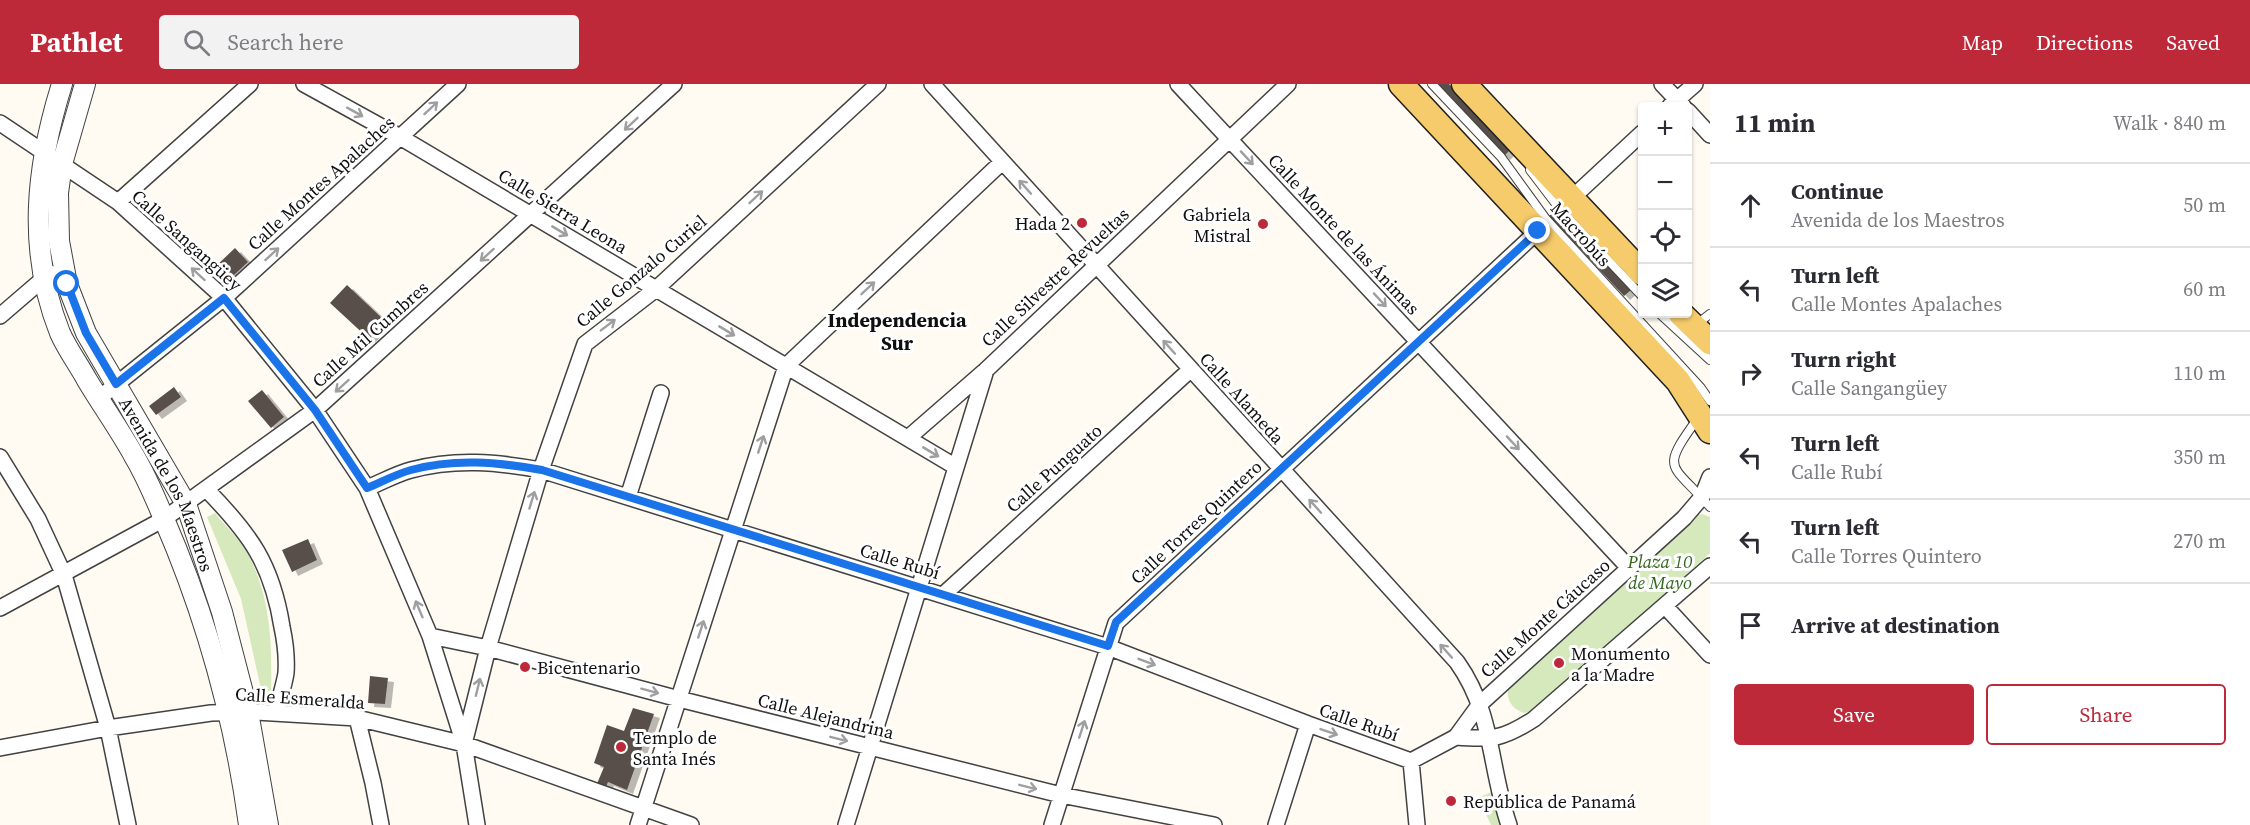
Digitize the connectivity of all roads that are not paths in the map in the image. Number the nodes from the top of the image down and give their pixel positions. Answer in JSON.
{"nodes":[{"id":1,"x":62,"y":84,"type":"edge"},
{"id":2,"x":85,"y":84,"type":"edge"},
{"id":3,"x":250,"y":84,"type":"edge"},
{"id":4,"x":304,"y":84,"type":"edge"},
{"id":5,"x":458,"y":84,"type":"edge"},
{"id":6,"x":674,"y":84,"type":"edge"},
{"id":7,"x":878,"y":84,"type":"edge"},
{"id":8,"x":932,"y":84,"type":"edge"},
{"id":9,"x":1178,"y":84,"type":"edge"},
{"id":10,"x":1288,"y":84,"type":"edge"},
{"id":11,"x":1401,"y":84,"type":"edge"},
{"id":12,"x":1432,"y":84,"type":"edge"},
{"id":13,"x":1453,"y":84,"type":"edge"},
{"id":14,"x":1464,"y":84,"type":"edge"},
{"id":15,"x":1662,"y":84,"type":"edge"},
{"id":16,"x":1695,"y":84,"type":"edge"},
{"id":17,"x":1677,"y":102,"type":"edge"},
{"id":18,"x":1683,"y":102,"type":"edge"},
{"id":19,"x":1692,"y":118,"type":"edge"},
{"id":20,"x":0,"y":123,"type":"edge"},
{"id":21,"x":1710,"y":135,"type":"edge"},
{"id":22,"x":400,"y":137,"type":"junction"},
{"id":23,"x":1638,"y":137,"type":"edge"},
{"id":24,"x":1230,"y":140,"type":"junction"},
{"id":25,"x":1515,"y":151,"type":"dead end"},
{"id":26,"x":44,"y":152,"type":"junction"},
{"id":27,"x":1522,"y":160,"type":"dead end"},
{"id":28,"x":1002,"y":162,"type":"junction"},
{"id":29,"x":62,"y":164,"type":"junction"},
{"id":30,"x":1572,"y":198,"type":"junction"},
{"id":31,"x":118,"y":202,"type":"junction"},
{"id":32,"x":532,"y":215,"type":"junction"},
{"id":33,"x":1538,"y":231,"type":"junction"},
{"id":34,"x":62,"y":264,"type":"junction"},
{"id":35,"x":1096,"y":266,"type":"junction"},
{"id":36,"x":1638,"y":269,"type":"edge"},
{"id":37,"x":44,"y":278,"type":"junction"},
{"id":38,"x":657,"y":289,"type":"junction"},
{"id":39,"x":1638,"y":292,"type":"edge"},
{"id":40,"x":224,"y":298,"type":"junction"},
{"id":41,"x":0,"y":315,"type":"edge"},
{"id":42,"x":1664,"y":318,"type":"edge"},
{"id":43,"x":1418,"y":342,"type":"junction"},
{"id":44,"x":1710,"y":360,"type":"edge"},
{"id":45,"x":786,"y":366,"type":"junction"},
{"id":46,"x":986,"y":370,"type":"junction"},
{"id":47,"x":1190,"y":370,"type":"junction"},
{"id":48,"x":116,"y":384,"type":"junction"},
{"id":49,"x":661,"y":393,"type":"dead end"},
{"id":50,"x":98,"y":399,"type":"junction"},
{"id":51,"x":315,"y":410,"type":"junction"},
{"id":52,"x":1707,"y":415,"type":"edge"},
{"id":53,"x":908,"y":438,"type":"junction"},
{"id":54,"x":0,"y":457,"type":"edge"},
{"id":55,"x":956,"y":467,"type":"junction"},
{"id":56,"x":542,"y":470,"type":"junction"},
{"id":57,"x":1281,"y":470,"type":"junction"},
{"id":58,"x":1710,"y":477,"type":"edge"},
{"id":59,"x":367,"y":488,"type":"junction"},
{"id":60,"x":207,"y":490,"type":"junction"},
{"id":61,"x":628,"y":497,"type":"junction"},
{"id":62,"x":1706,"y":502,"type":"edge"},
{"id":63,"x":186,"y":504,"type":"junction"},
{"id":64,"x":164,"y":519,"type":"junction"},
{"id":65,"x":733,"y":530,"type":"junction"},
{"id":66,"x":1710,"y":566,"type":"edge"},
{"id":67,"x":1629,"y":568,"type":"junction"},
{"id":68,"x":64,"y":575,"type":"junction"},
{"id":69,"x":919,"y":588,"type":"junction"},
{"id":70,"x":943,"y":595,"type":"junction"},
{"id":71,"x":1665,"y":606,"type":"junction"},
{"id":72,"x":0,"y":608,"type":"edge"},
{"id":73,"x":430,"y":636,"type":"junction"},
{"id":74,"x":1108,"y":646,"type":"junction"},
{"id":75,"x":488,"y":648,"type":"junction"},
{"id":76,"x":1710,"y":655,"type":"edge"},
{"id":77,"x":679,"y":699,"type":"junction"},
{"id":78,"x":1480,"y":704,"type":"junction"},
{"id":79,"x":227,"y":712,"type":"junction"},
{"id":80,"x":248,"y":712,"type":"junction"},
{"id":81,"x":276,"y":713,"type":"junction"},
{"id":82,"x":357,"y":718,"type":"junction"},
{"id":83,"x":1308,"y":724,"type":"junction"},
{"id":84,"x":108,"y":728,"type":"junction"},
{"id":85,"x":1456,"y":737,"type":"junction"},
{"id":86,"x":1489,"y":740,"type":"junction"},
{"id":87,"x":464,"y":744,"type":"junction"},
{"id":88,"x":870,"y":747,"type":"junction"},
{"id":89,"x":0,"y":748,"type":"edge"},
{"id":90,"x":1412,"y":761,"type":"junction"},
{"id":91,"x":1061,"y":795,"type":"junction"},
{"id":92,"x":644,"y":808,"type":"junction"},
{"id":93,"x":128,"y":825,"type":"edge"},
{"id":94,"x":249,"y":825,"type":"edge"},
{"id":95,"x":268,"y":825,"type":"edge"},
{"id":96,"x":381,"y":825,"type":"edge"},
{"id":97,"x":477,"y":825,"type":"edge"},
{"id":98,"x":638,"y":825,"type":"edge"},
{"id":99,"x":691,"y":825,"type":"edge"},
{"id":100,"x":846,"y":825,"type":"edge"},
{"id":101,"x":1052,"y":825,"type":"edge"},
{"id":102,"x":1214,"y":825,"type":"edge"},
{"id":103,"x":1276,"y":825,"type":"edge"},
{"id":104,"x":1418,"y":825,"type":"edge"},
{"id":105,"x":1509,"y":825,"type":"edge"}],
"edges":[{"from":1,"to":26,"type":"street","name":"Avenida de los Maestros"},
{"from":2,"to":29,"type":"street","name":"Avenida de los Maestros"},
{"from":3,"to":31,"type":"street"},
{"from":4,"to":22,"type":"street","name":"Calle Sierra Leona","one_way":true},
{"from":22,"to":5,"type":"street","name":"Calle Montes Apalaches","one_way":true},
{"from":6,"to":32,"type":"street","name":"Calle Mil Cumbres","one_way":true},
{"from":38,"to":7,"type":"street","name":"Calle Gonzalo Curiel","one_way":true},
{"from":8,"to":28,"type":"street","name":"Calle Alameda"},
{"from":9,"to":24,"type":"street","name":"Calle Monte de las Ánimas"},
{"from":10,"to":24,"type":"street","name":"Calle Silvestre Revueltas"},
{"from":11,"to":33,"type":"main road"},
{"from":12,"to":52,"type":"lane","name":"Macrobús"},
{"from":13,"to":25,"type":"lane"},
{"from":14,"to":30,"type":"main road"},
{"from":15,"to":17,"type":"street"},
{"from":16,"to":18,"type":"street"},
{"from":19,"to":21,"type":"street"},
{"from":20,"to":26,"type":"street","name":"Calle Sangangüey"},
{"from":22,"to":32,"type":"street","name":"Calle Sierra Leona"},
{"from":40,"to":22,"type":"street","name":"Calle Montes Apalaches","one_way":true},
{"from":23,"to":30,"type":"street"},
{"from":24,"to":35,"type":"street","name":"Calle Silvestre Revueltas"},
{"from":24,"to":43,"type":"street","name":"Calle Monte de las Ánimas","one_way":true},
{"from":26,"to":29,"type":"street","name":"Calle Sangangüey"},
{"from":26,"to":37,"type":"street","name":"Avenida de los Maestros"},
{"from":27,"to":39,"type":"lane","name":"Macrobús"},
{"from":35,"to":28,"type":"street","name":"Calle Alameda","one_way":true},
{"from":45,"to":28,"type":"street","one_way":true},
{"from":29,"to":31,"type":"street","name":"Calle Sangangüey"},
{"from":29,"to":34,"type":"street","name":"Avenida de los Maestros"},
{"from":30,"to":36,"type":"main road"},
{"from":40,"to":31,"type":"street","name":"Calle Sangangüey","one_way":true},
{"from":32,"to":38,"type":"street","name":"Calle Sierra Leona","one_way":true},
{"from":32,"to":51,"type":"street","name":"Calle Mil Cumbres","one_way":true},
{"from":33,"to":43,"type":"street","name":"Calle Torres Quintero"},
{"from":33,"to":52,"type":"main road"},
{"from":34,"to":37,"type":"street"},
{"from":34,"to":48,"type":"street","name":"Avenida de los Maestros"},
{"from":35,"to":46,"type":"street","name":"Calle Silvestre Revueltas"},
{"from":47,"to":35,"type":"street","name":"Calle Alameda","one_way":true},
{"from":37,"to":41,"type":"street"},
{"from":37,"to":50,"type":"street","name":"Avenida de los Maestros"},
{"from":38,"to":45,"type":"street","name":"Calle Sierra Leona","one_way":true},
{"from":56,"to":38,"type":"street","name":"Calle Gonzalo Curiel","one_way":true},
{"from":40,"to":48,"type":"street","name":"Calle Montes Apalaches"},
{"from":40,"to":51,"type":"street","name":"Calle Sangangüey"},
{"from":42,"to":44,"type":"lane"},
{"from":43,"to":57,"type":"street","name":"Calle Torres Quintero"},
{"from":43,"to":67,"type":"street","name":"Calle Monte de las Ánimas","one_way":true},
{"from":45,"to":53,"type":"street","name":"Calle Sierra Leona"},
{"from":65,"to":45,"type":"street","one_way":true},
{"from":46,"to":53,"type":"street"},
{"from":46,"to":55,"type":"street","name":"Calle Silvestre Revueltas"},
{"from":47,"to":57,"type":"street","name":"Calle Alameda"},
{"from":47,"to":70,"type":"street","name":"Calle Punguato"},
{"from":48,"to":50,"type":"street","name":"Calle Montes Apalaches"},
{"from":48,"to":63,"type":"street","name":"Avenida de los Maestros"},
{"from":49,"to":61,"type":"street"},
{"from":50,"to":64,"type":"street","name":"Avenida de los Maestros"},
{"from":51,"to":59,"type":"street","name":"Calle Sangangüey"},
{"from":51,"to":60,"type":"street","name":"Calle Mil Cumbres"},
{"from":52,"to":62,"type":"lane"},
{"from":53,"to":55,"type":"street","name":"Calle Sierra Leona","one_way":true},
{"from":54,"to":68,"type":"street"},
{"from":55,"to":69,"type":"street","name":"Calle Silvestre Revueltas"},
{"from":56,"to":59,"type":"street","name":"Calle Rubí"},
{"from":56,"to":61,"type":"street","name":"Calle Rubí"},
{"from":75,"to":56,"type":"street","name":"Calle Gonzalo Curiel","one_way":true},
{"from":57,"to":74,"type":"street","name":"Calle Torres Quintero"},
{"from":78,"to":57,"type":"street","name":"Calle Alameda","one_way":true},
{"from":58,"to":62,"type":"street","name":"Calle Monte Cáucaso"},
{"from":73,"to":59,"type":"street","name":"Calle Sangangüey","one_way":true},
{"from":60,"to":63,"type":"street","name":"Calle Mil Cumbres"},
{"from":60,"to":81,"type":"street","name":"Avenida de los Maestros"},
{"from":61,"to":65,"type":"street","name":"Calle Rubí"},
{"from":62,"to":67,"type":"street","name":"Calle Monte Cáucaso"},
{"from":63,"to":64,"type":"street","name":"Calle Mil Cumbres"},
{"from":63,"to":80,"type":"street","name":"Avenida de los Maestros"},
{"from":64,"to":68,"type":"street","name":"Calle Mil Cumbres"},
{"from":64,"to":79,"type":"street","name":"Avenida de los Maestros"},
{"from":65,"to":69,"type":"street","name":"Calle Rubí"},
{"from":77,"to":65,"type":"street","one_way":true},
{"from":66,"to":71,"type":"street"},
{"from":67,"to":78,"type":"street","name":"Calle Monte Cáucaso"},
{"from":68,"to":72,"type":"street","name":"Calle Mil Cumbres"},
{"from":68,"to":84,"type":"street"},
{"from":69,"to":70,"type":"street","name":"Calle Rubí"},
{"from":69,"to":88,"type":"street","name":"Calle Silvestre Revueltas"},
{"from":70,"to":74,"type":"street","name":"Calle Rubí"},
{"from":71,"to":76,"type":"street"},
{"from":71,"to":86,"type":"street"},
{"from":73,"to":75,"type":"street","name":"Calle Alejandrina"},
{"from":73,"to":87,"type":"street","name":"Calle Sangangüey"},
{"from":74,"to":83,"type":"street","name":"Calle Rubí","one_way":true},
{"from":91,"to":74,"type":"street","name":"Calle Torres Quintero","one_way":true},
{"from":75,"to":77,"type":"street","name":"Calle Alejandrina","one_way":true},
{"from":87,"to":75,"type":"street","name":"Calle Gonzalo Curiel","one_way":true},
{"from":77,"to":88,"type":"street","name":"Calle Alejandrina","one_way":true},
{"from":77,"to":92,"type":"street"},
{"from":78,"to":85,"type":"street","name":"Calle Monte Cáucaso"},
{"from":78,"to":86,"type":"street","name":"Calle Alameda"},
{"from":79,"to":80,"type":"street","name":"Calle Esmeralda"},
{"from":79,"to":84,"type":"street","name":"Calle Esmeralda"},
{"from":79,"to":94,"type":"street","name":"Avenida de los Maestros"},
{"from":80,"to":81,"type":"street","name":"Calle Esmeralda"},
{"from":80,"to":95,"type":"street","name":"Avenida de los Maestros"},
{"from":81,"to":82,"type":"street","name":"Calle Esmeralda"},
{"from":82,"to":87,"type":"street","name":"Calle Esmeralda"},
{"from":82,"to":96,"type":"street"},
{"from":83,"to":90,"type":"street","name":"Calle Rubí","one_way":true},
{"from":83,"to":103,"type":"street"},
{"from":84,"to":89,"type":"street","name":"Calle Esmeralda"},
{"from":84,"to":93,"type":"street"},
{"from":85,"to":86,"type":"street"},
{"from":85,"to":90,"type":"street","name":"Calle Monte Cáucaso"},
{"from":86,"to":105,"type":"street","name":"Calle Alameda"},
{"from":87,"to":92,"type":"street","name":"Calle Esmeralda"},
{"from":87,"to":97,"type":"street","name":"Calle Gonzalo Curiel"},
{"from":88,"to":91,"type":"street","name":"Calle Alejandrina","one_way":true},
{"from":88,"to":100,"type":"street","name":"Calle Silvestre Revueltas"},
{"from":90,"to":104,"type":"street"},
{"from":91,"to":101,"type":"street","name":"Calle Torres Quintero"},
{"from":91,"to":102,"type":"street","name":"Calle Alejandrina"},
{"from":92,"to":98,"type":"street"},
{"from":92,"to":99,"type":"street","name":"Calle Esmeralda"}]}
